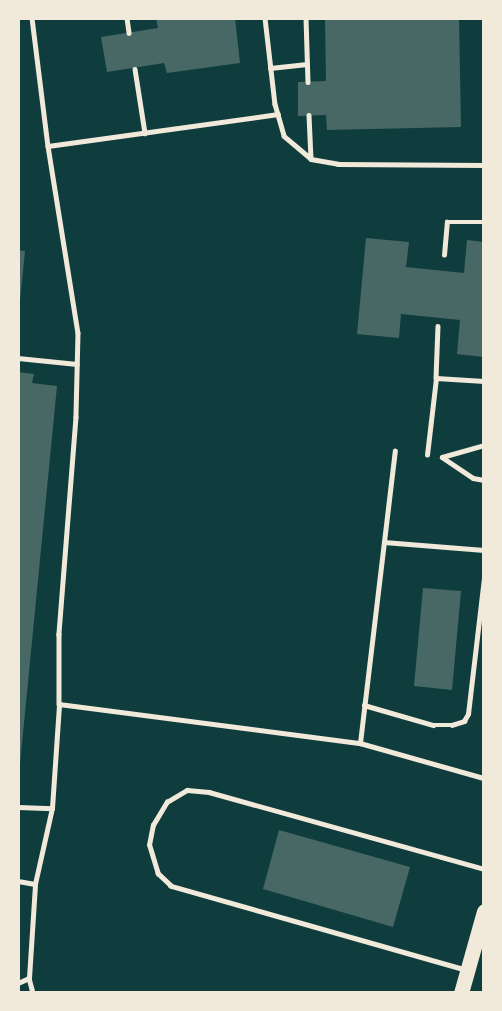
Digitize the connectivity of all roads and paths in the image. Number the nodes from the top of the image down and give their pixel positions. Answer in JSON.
{"nodes":[{"id":1,"x":32,"y":18,"type":"edge"},
{"id":2,"x":127,"y":18,"type":"edge"},
{"id":3,"x":265,"y":18,"type":"edge"},
{"id":4,"x":306,"y":18,"type":"edge"},
{"id":5,"x":129,"y":33,"type":"dead end"},
{"id":6,"x":307,"y":64,"type":"junction"},
{"id":7,"x":270,"y":68,"type":"junction"},
{"id":8,"x":135,"y":69,"type":"dead end"},
{"id":9,"x":308,"y":82,"type":"dead end"},
{"id":10,"x":278,"y":114,"type":"junction"},
{"id":11,"x":309,"y":115,"type":"dead end"},
{"id":12,"x":145,"y":133,"type":"junction"},
{"id":13,"x":48,"y":146,"type":"junction"},
{"id":14,"x":311,"y":159,"type":"junction"},
{"id":15,"x":484,"y":165,"type":"edge"},
{"id":16,"x":484,"y":222,"type":"edge"},
{"id":17,"x":444,"y":255,"type":"dead end"},
{"id":18,"x":438,"y":326,"type":"dead end"},
{"id":19,"x":18,"y":358,"type":"edge"},
{"id":20,"x":77,"y":364,"type":"junction"},
{"id":21,"x":436,"y":378,"type":"junction"},
{"id":22,"x":484,"y":381,"type":"edge"},
{"id":23,"x":484,"y":445,"type":"edge"},
{"id":24,"x":395,"y":451,"type":"dead end"},
{"id":25,"x":427,"y":455,"type":"dead end"},
{"id":26,"x":484,"y":480,"type":"edge"},
{"id":27,"x":384,"y":542,"type":"junction"},
{"id":28,"x":484,"y":550,"type":"edge"},
{"id":29,"x":484,"y":578,"type":"edge"},
{"id":30,"x":60,"y":704,"type":"junction"},
{"id":31,"x":364,"y":705,"type":"junction"},
{"id":32,"x":360,"y":743,"type":"junction"},
{"id":33,"x":484,"y":778,"type":"edge"},
{"id":34,"x":18,"y":807,"type":"edge"},
{"id":35,"x":52,"y":808,"type":"junction"},
{"id":36,"x":484,"y":869,"type":"edge"},
{"id":37,"x":18,"y":881,"type":"edge"},
{"id":38,"x":35,"y":884,"type":"junction"},
{"id":39,"x":484,"y":911,"type":"edge"},
{"id":40,"x":467,"y":971,"type":"junction"},
{"id":41,"x":29,"y":978,"type":"junction"},
{"id":42,"x":18,"y":983,"type":"edge"},
{"id":43,"x":33,"y":993,"type":"edge"},
{"id":44,"x":461,"y":993,"type":"edge"}],
"edges":[{"from":1,"to":13,"type":"lane"},
{"from":2,"to":5,"type":"lane"},
{"from":3,"to":7,"type":"lane"},
{"from":4,"to":6,"type":"lane"},
{"from":6,"to":7,"type":"lane"},
{"from":6,"to":9,"type":"lane"},
{"from":7,"to":10,"type":"lane"},
{"from":8,"to":12,"type":"lane"},
{"from":10,"to":12,"type":"lane"},
{"from":10,"to":14,"type":"lane"},
{"from":11,"to":14,"type":"lane"},
{"from":12,"to":13,"type":"lane"},
{"from":13,"to":20,"type":"lane"},
{"from":14,"to":15,"type":"lane"},
{"from":16,"to":17,"type":"lane"},
{"from":18,"to":21,"type":"lane"},
{"from":19,"to":20,"type":"lane"},
{"from":20,"to":30,"type":"lane"},
{"from":21,"to":22,"type":"lane"},
{"from":21,"to":25,"type":"lane"},
{"from":23,"to":26,"type":"lane"},
{"from":24,"to":27,"type":"lane"},
{"from":27,"to":28,"type":"lane"},
{"from":27,"to":31,"type":"lane"},
{"from":29,"to":31,"type":"lane"},
{"from":30,"to":32,"type":"lane"},
{"from":30,"to":35,"type":"lane"},
{"from":31,"to":32,"type":"lane"},
{"from":32,"to":33,"type":"lane"},
{"from":34,"to":35,"type":"lane"},
{"from":35,"to":38,"type":"lane"},
{"from":36,"to":40,"type":"lane"},
{"from":37,"to":38,"type":"lane"},
{"from":38,"to":41,"type":"lane"},
{"from":39,"to":40,"type":"main road"},
{"from":40,"to":44,"type":"main road"},
{"from":41,"to":42,"type":"lane"},
{"from":41,"to":43,"type":"lane"}]}
